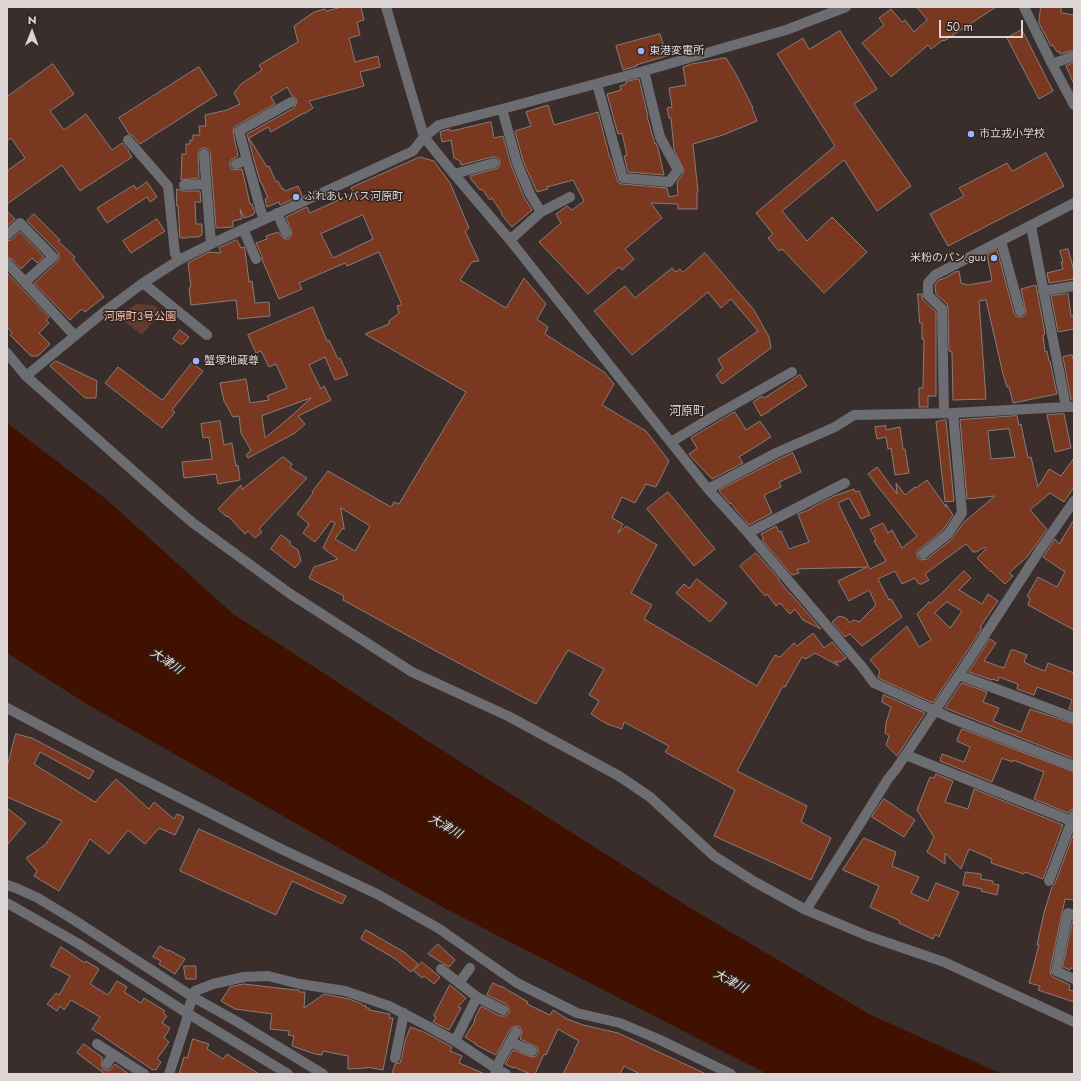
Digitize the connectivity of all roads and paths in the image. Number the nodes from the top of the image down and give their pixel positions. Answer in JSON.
{"nodes":[{"id":1,"x":386,"y":7,"type":"edge"},
{"id":2,"x":846,"y":7,"type":"edge"},
{"id":3,"x":1024,"y":7,"type":"edge"},
{"id":4,"x":1074,"y":56,"type":"edge"},
{"id":5,"x":1052,"y":64,"type":"junction"},
{"id":6,"x":644,"y":71,"type":"junction"},
{"id":7,"x":597,"y":84,"type":"junction"},
{"id":8,"x":291,"y":102,"type":"dead end"},
{"id":9,"x":1074,"y":105,"type":"edge"},
{"id":10,"x":502,"y":110,"type":"junction"},
{"id":11,"x":424,"y":137,"type":"junction"},
{"id":12,"x":128,"y":140,"type":"dead end"},
{"id":13,"x":204,"y":154,"type":"dead end"},
{"id":14,"x":247,"y":160,"type":"junction"},
{"id":15,"x":494,"y":163,"type":"dead end"},
{"id":16,"x":236,"y":164,"type":"dead end"},
{"id":17,"x":454,"y":174,"type":"junction"},
{"id":18,"x":206,"y":184,"type":"junction"},
{"id":19,"x":184,"y":185,"type":"dead end"},
{"id":20,"x":570,"y":197,"type":"dead end"},
{"id":21,"x":1074,"y":203,"type":"edge"},
{"id":22,"x":540,"y":212,"type":"junction"},
{"id":23,"x":277,"y":213,"type":"junction"},
{"id":24,"x":264,"y":219,"type":"junction"},
{"id":25,"x":1031,"y":226,"type":"junction"},
{"id":26,"x":243,"y":229,"type":"junction"},
{"id":27,"x":286,"y":233,"type":"dead end"},
{"id":28,"x":7,"y":235,"type":"edge"},
{"id":29,"x":510,"y":240,"type":"junction"},
{"id":30,"x":1001,"y":241,"type":"junction"},
{"id":31,"x":211,"y":244,"type":"junction"},
{"id":32,"x":256,"y":259,"type":"dead end"},
{"id":33,"x":179,"y":260,"type":"junction"},
{"id":34,"x":7,"y":263,"type":"edge"},
{"id":35,"x":25,"y":282,"type":"junction"},
{"id":36,"x":144,"y":283,"type":"junction"},
{"id":37,"x":1074,"y":286,"type":"edge"},
{"id":38,"x":1043,"y":291,"type":"junction"},
{"id":39,"x":1020,"y":311,"type":"dead end"},
{"id":40,"x":207,"y":335,"type":"dead end"},
{"id":41,"x":75,"y":336,"type":"junction"},
{"id":42,"x":7,"y":354,"type":"edge"},
{"id":43,"x":7,"y":364,"type":"edge"},
{"id":44,"x":792,"y":372,"type":"dead end"},
{"id":45,"x":26,"y":376,"type":"junction"},
{"id":46,"x":1070,"y":407,"type":"edge"},
{"id":47,"x":949,"y":413,"type":"junction"},
{"id":48,"x":671,"y":442,"type":"junction"},
{"id":49,"x":845,"y":483,"type":"dead end"},
{"id":50,"x":708,"y":489,"type":"junction"},
{"id":51,"x":1074,"y":501,"type":"edge"},
{"id":52,"x":748,"y":533,"type":"junction"},
{"id":53,"x":923,"y":554,"type":"dead end"},
{"id":54,"x":959,"y":675,"type":"junction"},
{"id":55,"x":7,"y":708,"type":"edge"},
{"id":56,"x":935,"y":711,"type":"junction"},
{"id":57,"x":1074,"y":718,"type":"edge"},
{"id":58,"x":906,"y":755,"type":"junction"},
{"id":59,"x":1074,"y":766,"type":"edge"},
{"id":60,"x":1073,"y":820,"type":"edge"},
{"id":61,"x":1049,"y":881,"type":"dead end"},
{"id":62,"x":11,"y":886,"type":"edge"},
{"id":63,"x":8,"y":903,"type":"edge"},
{"id":64,"x":806,"y":910,"type":"junction"},
{"id":65,"x":1074,"y":914,"type":"edge"},
{"id":66,"x":85,"y":927,"type":"junction"},
{"id":67,"x":76,"y":942,"type":"junction"},
{"id":68,"x":470,"y":968,"type":"dead end"},
{"id":69,"x":441,"y":969,"type":"dead end"},
{"id":70,"x":1074,"y":979,"type":"edge"},
{"id":71,"x":459,"y":983,"type":"junction"},
{"id":72,"x":193,"y":997,"type":"junction"},
{"id":73,"x":477,"y":997,"type":"junction"},
{"id":74,"x":503,"y":1010,"type":"dead end"},
{"id":75,"x":187,"y":1013,"type":"junction"},
{"id":76,"x":404,"y":1013,"type":"junction"},
{"id":77,"x":1074,"y":1022,"type":"edge"},
{"id":78,"x":249,"y":1030,"type":"junction"},
{"id":79,"x":516,"y":1032,"type":"dead end"},
{"id":80,"x":455,"y":1041,"type":"junction"},
{"id":81,"x":510,"y":1042,"type":"junction"},
{"id":82,"x":97,"y":1044,"type":"dead end"},
{"id":83,"x":240,"y":1045,"type":"junction"},
{"id":84,"x":532,"y":1051,"type":"dead end"},
{"id":85,"x":113,"y":1054,"type":"junction"},
{"id":86,"x":395,"y":1058,"type":"dead end"},
{"id":87,"x":107,"y":1064,"type":"dead end"},
{"id":88,"x":496,"y":1072,"type":"edge"},
{"id":89,"x":144,"y":1074,"type":"edge"},
{"id":90,"x":169,"y":1074,"type":"edge"},
{"id":91,"x":288,"y":1074,"type":"edge"},
{"id":92,"x":323,"y":1074,"type":"edge"},
{"id":93,"x":506,"y":1074,"type":"edge"},
{"id":94,"x":730,"y":1074,"type":"edge"}],
"edges":[{"from":1,"to":11,"type":"street"},
{"from":2,"to":6,"type":"street"},
{"from":3,"to":5,"type":"street"},
{"from":4,"to":5,"type":"street"},
{"from":5,"to":9,"type":"street"},
{"from":6,"to":7,"type":"street"},
{"from":6,"to":7,"type":"street"},
{"from":7,"to":10,"type":"street"},
{"from":8,"to":14,"type":"street"},
{"from":10,"to":11,"type":"street"},
{"from":10,"to":22,"type":"street"},
{"from":11,"to":17,"type":"street"},
{"from":11,"to":23,"type":"street"},
{"from":12,"to":33,"type":"street"},
{"from":13,"to":18,"type":"street"},
{"from":14,"to":16,"type":"street"},
{"from":14,"to":24,"type":"street"},
{"from":15,"to":17,"type":"street"},
{"from":17,"to":29,"type":"street"},
{"from":18,"to":19,"type":"street"},
{"from":18,"to":31,"type":"street"},
{"from":20,"to":22,"type":"street"},
{"from":21,"to":25,"type":"street"},
{"from":22,"to":29,"type":"street"},
{"from":23,"to":24,"type":"street"},
{"from":23,"to":27,"type":"street"},
{"from":24,"to":26,"type":"street"},
{"from":25,"to":30,"type":"street"},
{"from":25,"to":38,"type":"street"},
{"from":26,"to":31,"type":"street"},
{"from":26,"to":32,"type":"street"},
{"from":28,"to":35,"type":"street"},
{"from":29,"to":48,"type":"street"},
{"from":30,"to":39,"type":"street"},
{"from":30,"to":47,"type":"street"},
{"from":31,"to":33,"type":"street"},
{"from":33,"to":36,"type":"street"},
{"from":34,"to":35,"type":"street"},
{"from":35,"to":41,"type":"street"},
{"from":36,"to":40,"type":"street"},
{"from":36,"to":41,"type":"street"},
{"from":37,"to":38,"type":"street"},
{"from":38,"to":46,"type":"street"},
{"from":41,"to":45,"type":"street"},
{"from":42,"to":45,"type":"street"},
{"from":43,"to":45,"type":"street"},
{"from":44,"to":48,"type":"street"},
{"from":45,"to":64,"type":"street"},
{"from":46,"to":47,"type":"street"},
{"from":47,"to":50,"type":"street"},
{"from":47,"to":53,"type":"street"},
{"from":48,"to":50,"type":"street"},
{"from":49,"to":52,"type":"street"},
{"from":50,"to":52,"type":"street"},
{"from":51,"to":54,"type":"street"},
{"from":52,"to":56,"type":"street"},
{"from":54,"to":56,"type":"street"},
{"from":54,"to":57,"type":"street"},
{"from":55,"to":94,"type":"street"},
{"from":56,"to":58,"type":"street"},
{"from":56,"to":59,"type":"street"},
{"from":58,"to":60,"type":"street"},
{"from":58,"to":64,"type":"street"},
{"from":60,"to":61,"type":"street"},
{"from":62,"to":63,"type":"street"},
{"from":62,"to":66,"type":"street"},
{"from":63,"to":67,"type":"street"},
{"from":64,"to":77,"type":"street"},
{"from":65,"to":70,"type":"street"},
{"from":66,"to":67,"type":"street"},
{"from":66,"to":72,"type":"street"},
{"from":67,"to":75,"type":"street"},
{"from":68,"to":71,"type":"street"},
{"from":69,"to":71,"type":"street"},
{"from":71,"to":73,"type":"street"},
{"from":72,"to":75,"type":"street"},
{"from":72,"to":76,"type":"street"},
{"from":72,"to":78,"type":"street"},
{"from":73,"to":74,"type":"street"},
{"from":73,"to":80,"type":"street"},
{"from":75,"to":83,"type":"street"},
{"from":75,"to":90,"type":"street"},
{"from":76,"to":80,"type":"street"},
{"from":76,"to":86,"type":"street"},
{"from":78,"to":83,"type":"street"},
{"from":78,"to":92,"type":"street"},
{"from":79,"to":81,"type":"street"},
{"from":80,"to":88,"type":"street"},
{"from":81,"to":84,"type":"street"},
{"from":81,"to":88,"type":"street"},
{"from":82,"to":85,"type":"street"},
{"from":83,"to":91,"type":"street"},
{"from":85,"to":87,"type":"street"},
{"from":85,"to":89,"type":"street"},
{"from":88,"to":93,"type":"street"}]}
